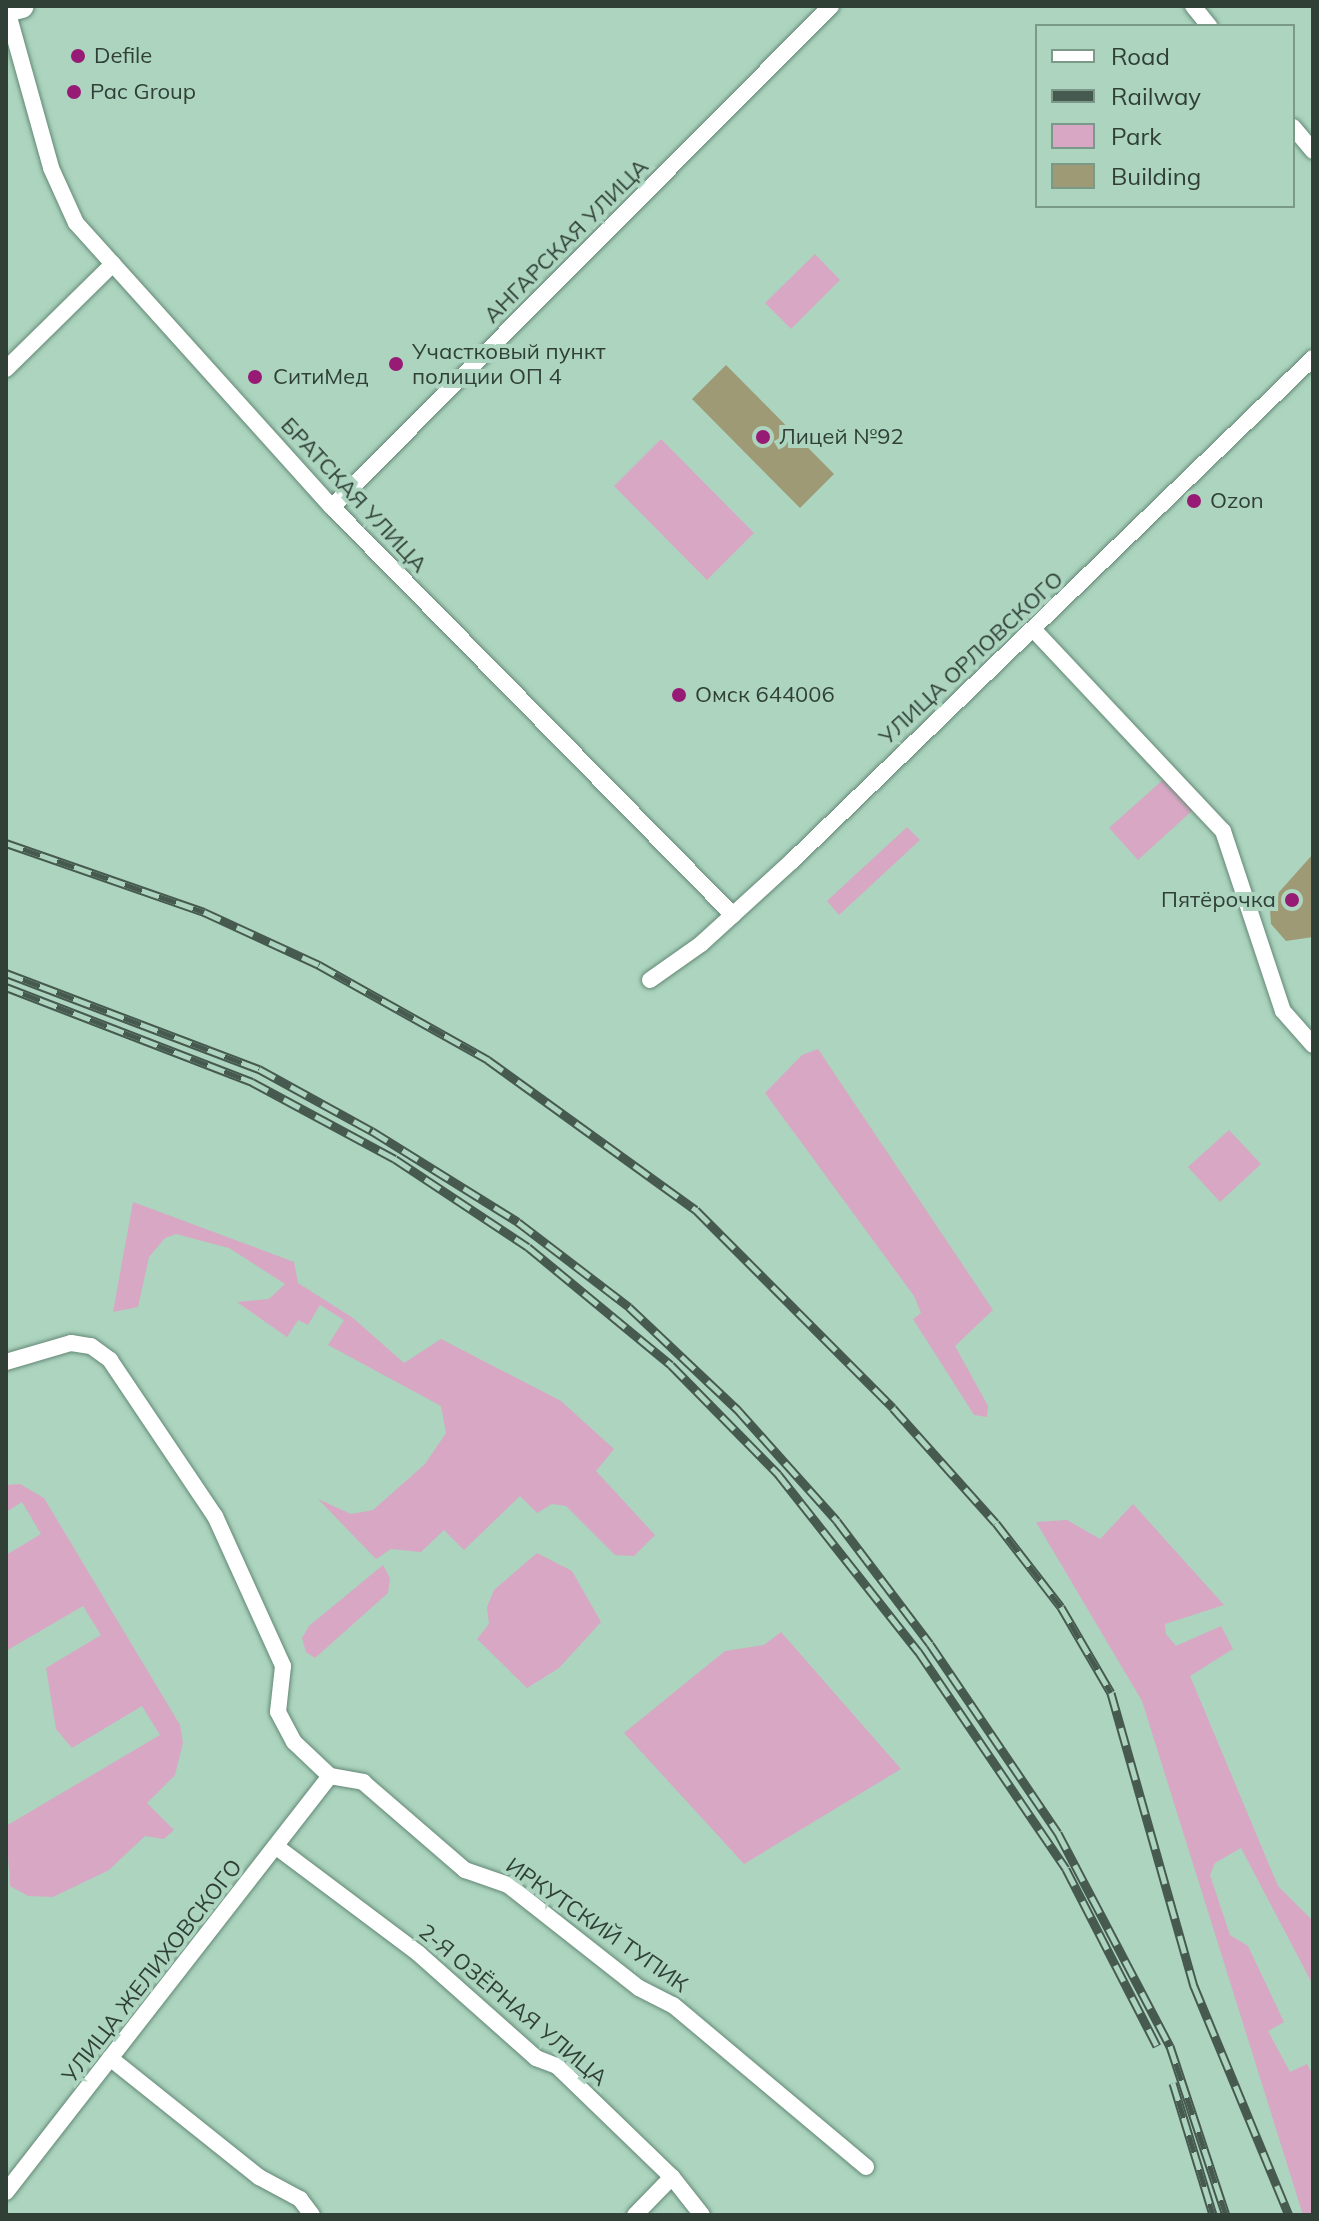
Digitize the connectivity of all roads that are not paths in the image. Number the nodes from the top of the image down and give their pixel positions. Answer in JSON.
{"nodes":[{"id":1,"x":831,"y":6,"type":"edge"},
{"id":2,"x":1193,"y":6,"type":"edge"},
{"id":3,"x":12,"y":9,"type":"edge"},
{"id":4,"x":1207,"y":24,"type":"edge"},
{"id":5,"x":1295,"y":129,"type":"edge"},
{"id":6,"x":1313,"y":151,"type":"edge"},
{"id":7,"x":113,"y":264,"type":"junction"},
{"id":8,"x":1313,"y":358,"type":"edge"},
{"id":9,"x":6,"y":369,"type":"edge"},
{"id":10,"x":332,"y":507,"type":"junction"},
{"id":11,"x":1035,"y":631,"type":"junction"},
{"id":12,"x":733,"y":915,"type":"junction"},
{"id":13,"x":650,"y":980,"type":"dead end"},
{"id":14,"x":1313,"y":1045,"type":"edge"},
{"id":15,"x":6,"y":1362,"type":"edge"},
{"id":16,"x":330,"y":1776,"type":"junction"},
{"id":17,"x":278,"y":1848,"type":"junction"},
{"id":18,"x":110,"y":2058,"type":"junction"},
{"id":19,"x":866,"y":2167,"type":"dead end"},
{"id":20,"x":672,"y":2177,"type":"junction"},
{"id":21,"x":6,"y":2192,"type":"edge"},
{"id":22,"x":312,"y":2215,"type":"edge"},
{"id":23,"x":635,"y":2215,"type":"edge"},
{"id":24,"x":702,"y":2215,"type":"edge"}],
"edges":[{"from":1,"to":10,"type":"street","name":"АНГАРСКАЯ УЛИЦА"},
{"from":2,"to":4,"type":"street"},
{"from":3,"to":7,"type":"street","name":"БРАТСКАЯ УЛИЦА"},
{"from":5,"to":6,"type":"street"},
{"from":7,"to":9,"type":"street"},
{"from":7,"to":10,"type":"street","name":"БРАТСКАЯ УЛИЦА"},
{"from":8,"to":11,"type":"street","name":"УЛИЦА ОРЛОВСКОГО"},
{"from":10,"to":12,"type":"street","name":"БРАТСКАЯ УЛИЦА"},
{"from":11,"to":12,"type":"street","name":"УЛИЦА ОРЛОВСКОГО"},
{"from":11,"to":14,"type":"street"},
{"from":12,"to":13,"type":"street","name":"УЛИЦА ОРЛОВСКОГО"},
{"from":15,"to":16,"type":"street","name":"ИРКУТСКИЙ ТУПИК"},
{"from":16,"to":17,"type":"street","name":"УЛИЦА ЖЕЛИХОВСКОГО"},
{"from":16,"to":19,"type":"street","name":"ИРКУТСКИЙ ТУПИК"},
{"from":17,"to":18,"type":"street","name":"УЛИЦА ЖЕЛИХОВСКОГО"},
{"from":17,"to":20,"type":"street","name":"2-Я ОЗЁРНАЯ УЛИЦА"},
{"from":18,"to":21,"type":"street","name":"УЛИЦА ЖЕЛИХОВСКОГО"},
{"from":18,"to":22,"type":"street"},
{"from":20,"to":23,"type":"street"},
{"from":20,"to":24,"type":"street","name":"2-Я ОЗЁРНАЯ УЛИЦА"}]}
